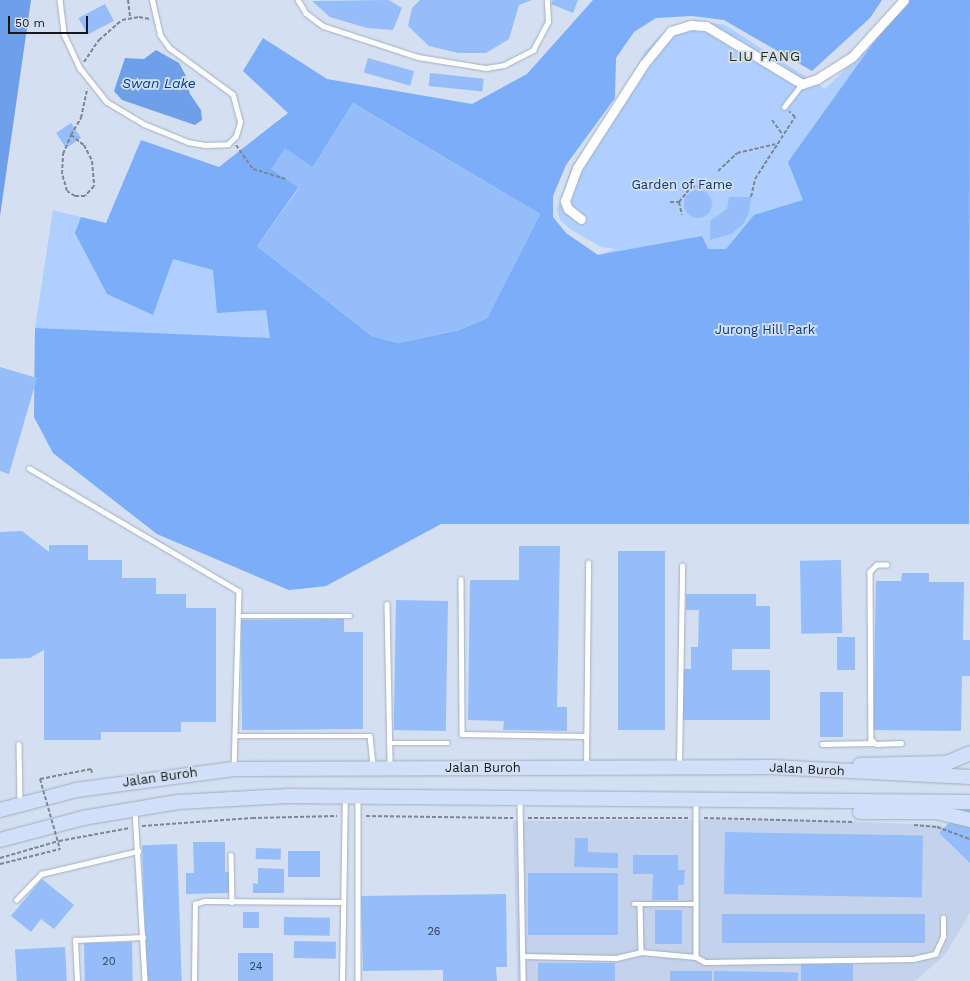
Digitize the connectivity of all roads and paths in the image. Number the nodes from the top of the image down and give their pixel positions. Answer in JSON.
{"nodes":[{"id":1,"x":60,"y":0,"type":"edge"},
{"id":2,"x":128,"y":0,"type":"edge"},
{"id":3,"x":152,"y":0,"type":"edge"},
{"id":4,"x":298,"y":0,"type":"edge"},
{"id":5,"x":547,"y":0,"type":"edge"},
{"id":6,"x":904,"y":0,"type":"edge"},
{"id":7,"x":130,"y":17,"type":"junction"},
{"id":8,"x":156,"y":21,"type":"junction"},
{"id":9,"x":80,"y":68,"type":"junction"},
{"id":10,"x":88,"y":77,"type":"junction"},
{"id":11,"x":802,"y":84,"type":"junction"},
{"id":12,"x":784,"y":108,"type":"joint"},
{"id":13,"x":772,"y":120,"type":"dead end"},
{"id":14,"x":782,"y":134,"type":"junction"},
{"id":15,"x":71,"y":136,"type":"junction"},
{"id":16,"x":233,"y":140,"type":"junction"},
{"id":17,"x":775,"y":144,"type":"junction"},
{"id":18,"x":718,"y":171,"type":"dead end"},
{"id":19,"x":286,"y":179,"type":"dead end"},
{"id":20,"x":703,"y":186,"type":"dead end"},
{"id":21,"x":751,"y":197,"type":"dead end"},
{"id":22,"x":670,"y":202,"type":"dead end"},
{"id":23,"x":680,"y":202,"type":"junction"},
{"id":24,"x":682,"y":214,"type":"dead end"},
{"id":25,"x":581,"y":219,"type":"dead end"},
{"id":26,"x":29,"y":468,"type":"dead end"},
{"id":27,"x":588,"y":563,"type":"dead end"},
{"id":28,"x":887,"y":565,"type":"dead end"},
{"id":29,"x":682,"y":566,"type":"dead end"},
{"id":30,"x":460,"y":579,"type":"dead end"},
{"id":31,"x":387,"y":604,"type":"dead end"},
{"id":32,"x":240,"y":616,"type":"junction"},
{"id":33,"x":350,"y":616,"type":"dead end"},
{"id":34,"x":235,"y":736,"type":"junction"},
{"id":35,"x":586,"y":736,"type":"junction"},
{"id":36,"x":389,"y":743,"type":"junction"},
{"id":37,"x":448,"y":743,"type":"dead end"},
{"id":38,"x":873,"y":743,"type":"junction"},
{"id":39,"x":901,"y":743,"type":"dead end"},
{"id":40,"x":19,"y":744,"type":"dead end"},
{"id":41,"x":822,"y":744,"type":"dead end"},
{"id":42,"x":970,"y":753,"type":"edge"},
{"id":43,"x":373,"y":767,"type":"junction"},
{"id":44,"x":390,"y":767,"type":"junction"},
{"id":45,"x":586,"y":767,"type":"junction"},
{"id":46,"x":680,"y":767,"type":"junction"},
{"id":47,"x":772,"y":767,"type":"junction"},
{"id":48,"x":234,"y":769,"type":"junction"},
{"id":49,"x":92,"y":773,"type":"dead end"},
{"id":50,"x":970,"y":777,"type":"edge"},
{"id":51,"x":351,"y":797,"type":"junction"},
{"id":52,"x":520,"y":799,"type":"junction"},
{"id":53,"x":696,"y":802,"type":"junction"},
{"id":54,"x":970,"y":802,"type":"edge"},
{"id":55,"x":813,"y":803,"type":"junction"},
{"id":56,"x":20,"y":805,"type":"junction"},
{"id":57,"x":135,"y":809,"type":"junction"},
{"id":58,"x":0,"y":810,"type":"edge"},
{"id":59,"x":344,"y":816,"type":"junction"},
{"id":60,"x":358,"y":816,"type":"junction"},
{"id":61,"x":520,"y":818,"type":"junction"},
{"id":62,"x":696,"y":818,"type":"junction"},
{"id":63,"x":970,"y":820,"type":"edge"},
{"id":64,"x":862,"y":822,"type":"dead end"},
{"id":65,"x":907,"y":825,"type":"dead end"},
{"id":66,"x":136,"y":827,"type":"junction"},
{"id":67,"x":970,"y":839,"type":"edge"},
{"id":68,"x":0,"y":840,"type":"edge"},
{"id":69,"x":138,"y":851,"type":"junction"},
{"id":70,"x":231,"y":855,"type":"dead end"},
{"id":71,"x":0,"y":858,"type":"edge"},
{"id":72,"x":0,"y":864,"type":"edge"},
{"id":73,"x":16,"y":900,"type":"dead end"},
{"id":74,"x":232,"y":902,"type":"junction"},
{"id":75,"x":342,"y":902,"type":"junction"},
{"id":76,"x":634,"y":904,"type":"dead end"},
{"id":77,"x":640,"y":904,"type":"junction"},
{"id":78,"x":696,"y":904,"type":"junction"},
{"id":79,"x":943,"y":918,"type":"dead end"},
{"id":80,"x":143,"y":937,"type":"junction"},
{"id":81,"x":641,"y":952,"type":"junction"},
{"id":82,"x":523,"y":956,"type":"junction"},
{"id":83,"x":696,"y":957,"type":"junction"},
{"id":84,"x":77,"y":981,"type":"edge"},
{"id":85,"x":146,"y":981,"type":"edge"},
{"id":86,"x":194,"y":981,"type":"edge"},
{"id":87,"x":342,"y":981,"type":"edge"},
{"id":88,"x":358,"y":981,"type":"edge"},
{"id":89,"x":523,"y":981,"type":"edge"}],
"edges":[{"from":1,"to":9,"type":"lane"},
{"from":2,"to":7,"type":"path"},
{"from":3,"to":8,"type":"lane"},
{"from":4,"to":5,"type":"lane"},
{"from":6,"to":11,"type":"street"},
{"from":7,"to":8,"type":"path"},
{"from":7,"to":9,"type":"path"},
{"from":8,"to":16,"type":"lane"},
{"from":9,"to":10,"type":"lane"},
{"from":10,"to":15,"type":"path"},
{"from":10,"to":16,"type":"lane"},
{"from":11,"to":12,"type":"lane"},
{"from":11,"to":25,"type":"street"},
{"from":12,"to":14,"type":"path"},
{"from":13,"to":14,"type":"path"},
{"from":14,"to":17,"type":"path"},
{"from":15,"to":15,"type":"path"},
{"from":16,"to":19,"type":"path"},
{"from":17,"to":18,"type":"path"},
{"from":17,"to":21,"type":"path"},
{"from":20,"to":23,"type":"path"},
{"from":22,"to":23,"type":"path"},
{"from":23,"to":24,"type":"path"},
{"from":26,"to":32,"type":"lane"},
{"from":27,"to":35,"type":"lane"},
{"from":28,"to":38,"type":"lane"},
{"from":29,"to":46,"type":"lane"},
{"from":30,"to":35,"type":"lane"},
{"from":31,"to":36,"type":"lane"},
{"from":32,"to":33,"type":"lane"},
{"from":32,"to":34,"type":"lane"},
{"from":34,"to":43,"type":"lane"},
{"from":34,"to":48,"type":"lane"},
{"from":35,"to":45,"type":"lane"},
{"from":36,"to":37,"type":"lane"},
{"from":36,"to":44,"type":"lane"},
{"from":38,"to":39,"type":"lane"},
{"from":38,"to":41,"type":"lane"},
{"from":40,"to":56,"type":"lane"},
{"from":42,"to":47,"type":"main road"},
{"from":43,"to":44,"type":"main road","name":"Jalan Buroh"},
{"from":43,"to":48,"type":"main road","name":"Jalan Buroh"},
{"from":44,"to":45,"type":"main road","name":"Jalan Buroh"},
{"from":45,"to":46,"type":"main road","name":"Jalan Buroh"},
{"from":46,"to":47,"type":"main road","name":"Jalan Buroh"},
{"from":47,"to":50,"type":"main road","name":"Jalan Buroh"},
{"from":48,"to":56,"type":"main road","name":"Jalan Buroh"},
{"from":49,"to":72,"type":"path","bridge":true},
{"from":51,"to":52,"type":"main road","name":"Jalan Buroh"},
{"from":51,"to":57,"type":"main road","name":"Jalan Buroh"},
{"from":51,"to":59,"type":"lane"},
{"from":51,"to":60,"type":"lane"},
{"from":52,"to":53,"type":"main road","name":"Jalan Buroh"},
{"from":52,"to":61,"type":"lane"},
{"from":53,"to":55,"type":"main road","name":"Jalan Buroh"},
{"from":53,"to":62,"type":"lane"},
{"from":54,"to":55,"type":"main road","name":"Jalan Buroh"},
{"from":55,"to":63,"type":"main road"},
{"from":56,"to":58,"type":"main road","name":"Jalan Buroh"},
{"from":57,"to":66,"type":"lane"},
{"from":57,"to":68,"type":"main road","name":"Jalan Buroh"},
{"from":59,"to":66,"type":"path"},
{"from":59,"to":75,"type":"lane"},
{"from":60,"to":61,"type":"path"},
{"from":60,"to":88,"type":"lane"},
{"from":61,"to":62,"type":"path"},
{"from":61,"to":82,"type":"lane"},
{"from":62,"to":64,"type":"path"},
{"from":62,"to":78,"type":"lane"},
{"from":65,"to":67,"type":"path"},
{"from":66,"to":69,"type":"lane"},
{"from":66,"to":71,"type":"path"},
{"from":69,"to":73,"type":"lane"},
{"from":69,"to":80,"type":"lane"},
{"from":70,"to":74,"type":"lane"},
{"from":74,"to":75,"type":"lane"},
{"from":74,"to":86,"type":"lane"},
{"from":75,"to":87,"type":"lane"},
{"from":76,"to":77,"type":"lane"},
{"from":77,"to":78,"type":"lane"},
{"from":77,"to":81,"type":"lane"},
{"from":78,"to":83,"type":"lane"},
{"from":79,"to":83,"type":"lane"},
{"from":80,"to":84,"type":"lane"},
{"from":80,"to":85,"type":"lane"},
{"from":81,"to":82,"type":"lane"},
{"from":81,"to":83,"type":"lane"},
{"from":82,"to":89,"type":"lane"}]}
